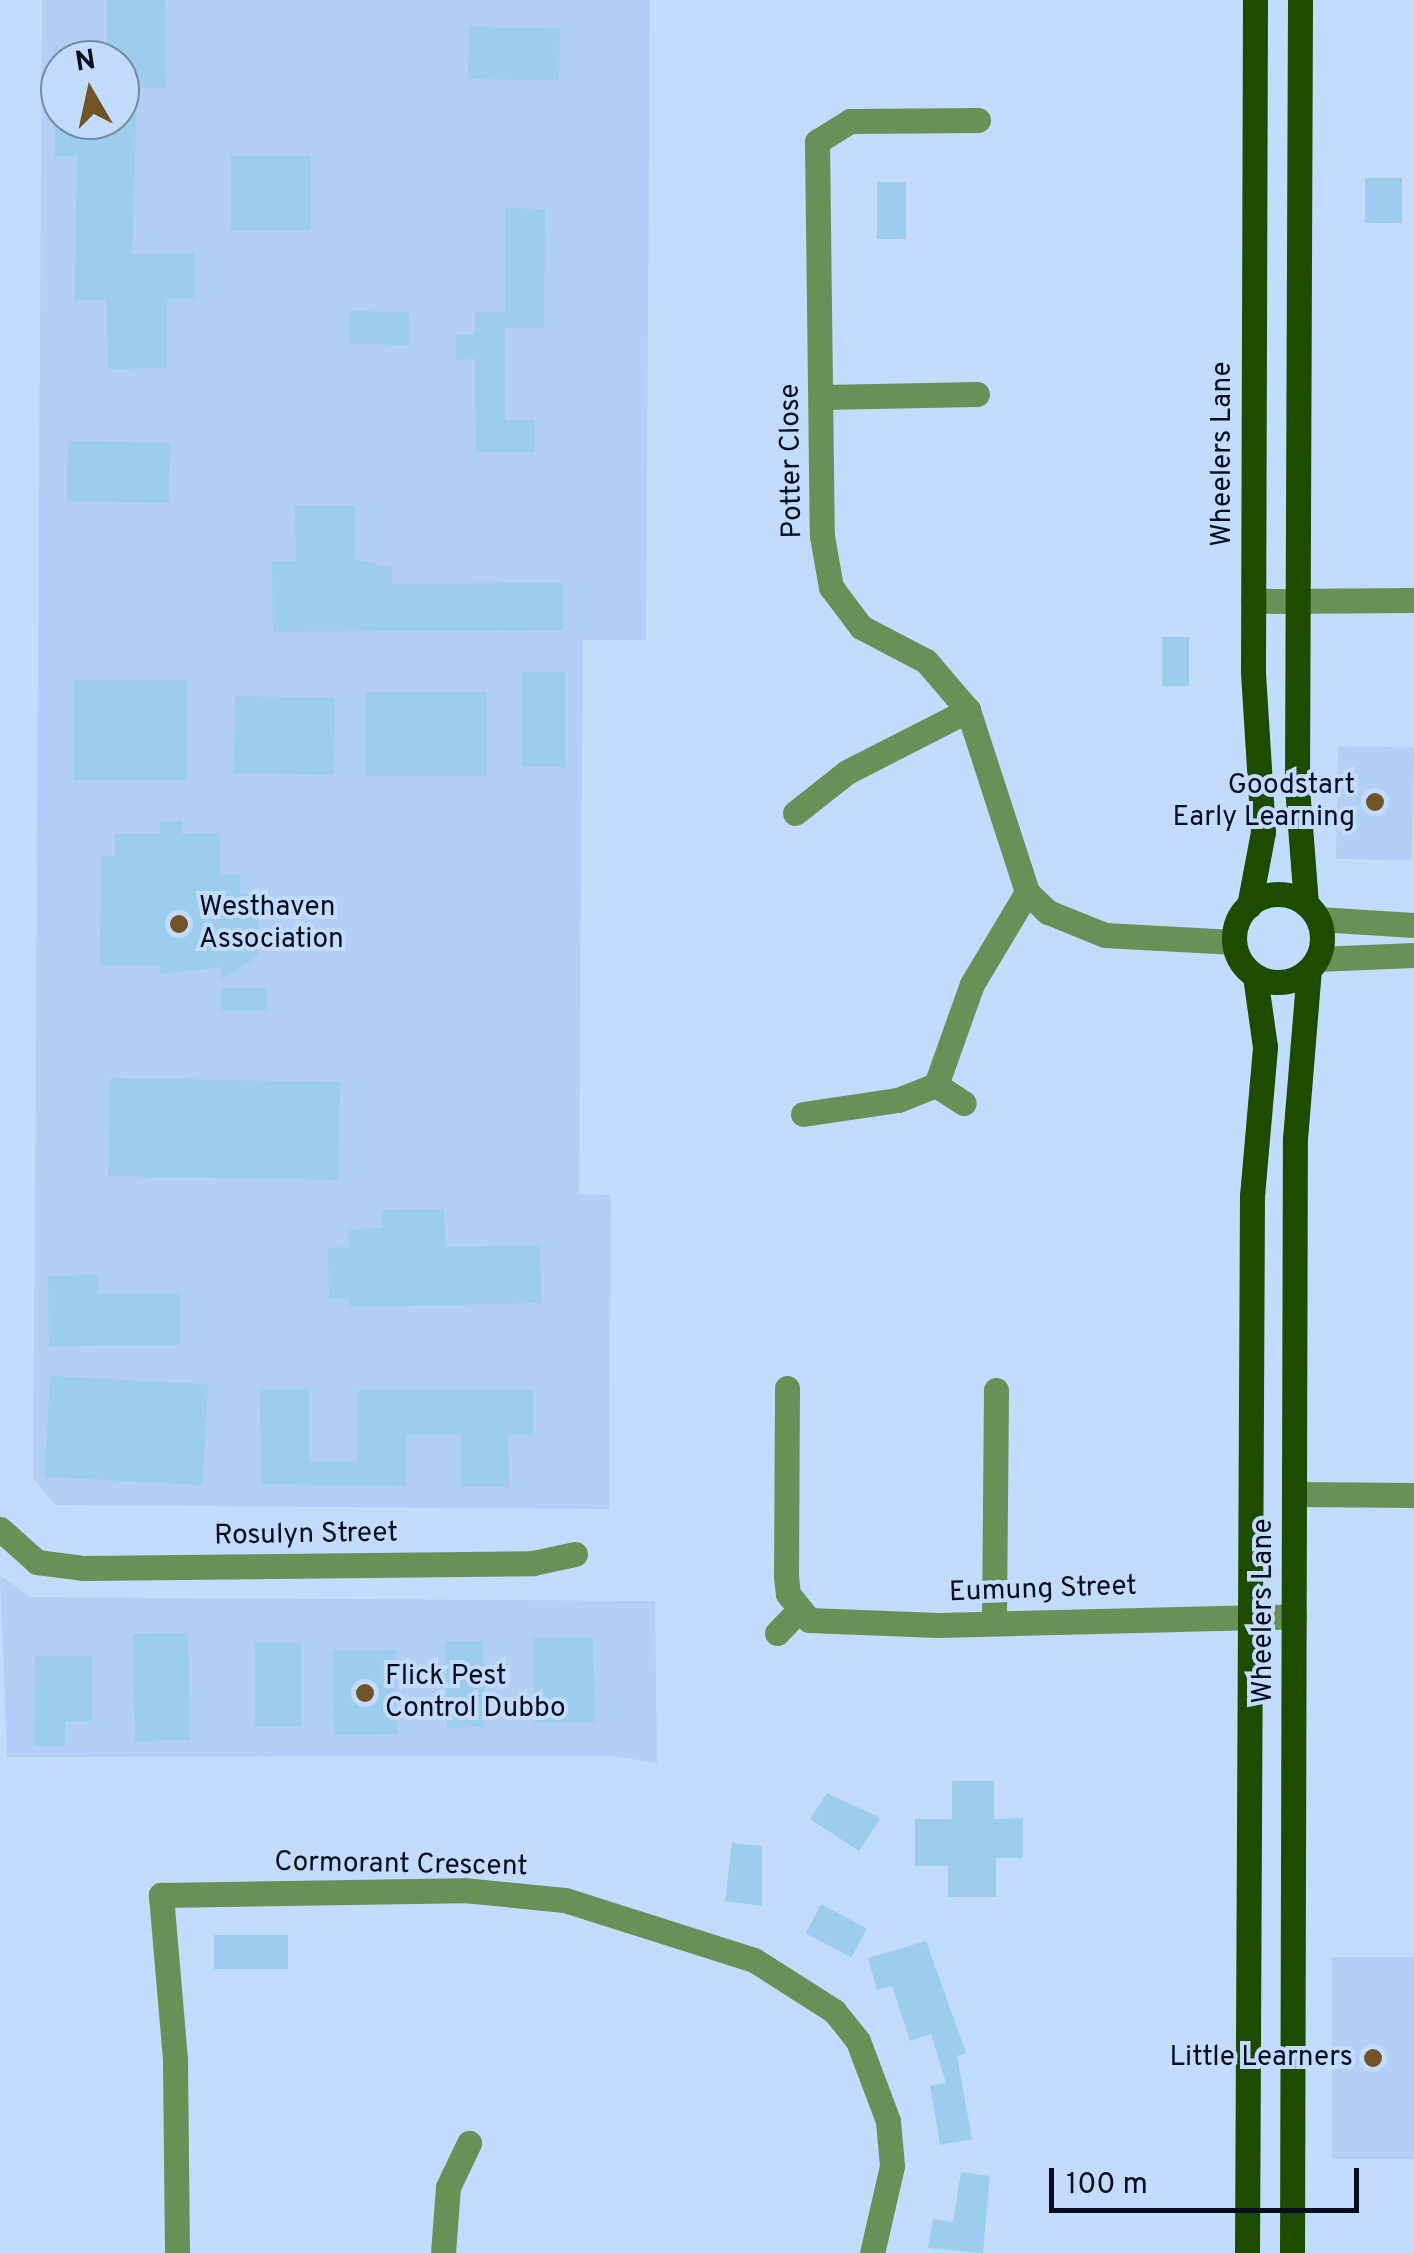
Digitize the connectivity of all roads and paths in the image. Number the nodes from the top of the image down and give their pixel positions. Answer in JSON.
{"nodes":[{"id":1,"x":1255,"y":0,"type":"edge"},
{"id":2,"x":1300,"y":0,"type":"edge"},
{"id":3,"x":978,"y":120,"type":"dead end"},
{"id":4,"x":977,"y":394,"type":"dead end"},
{"id":5,"x":822,"y":398,"type":"junction"},
{"id":6,"x":1253,"y":600,"type":"junction"},
{"id":7,"x":1298,"y":600,"type":"junction"},
{"id":8,"x":1414,"y":600,"type":"edge"},
{"id":9,"x":968,"y":710,"type":"junction"},
{"id":10,"x":794,"y":812,"type":"dead end"},
{"id":11,"x":1027,"y":892,"type":"junction"},
{"id":12,"x":1249,"y":906,"type":"junction"},
{"id":13,"x":1312,"y":912,"type":"junction"},
{"id":14,"x":1414,"y":925,"type":"edge"},
{"id":15,"x":1234,"y":942,"type":"junction"},
{"id":16,"x":1414,"y":955,"type":"edge"},
{"id":17,"x":1313,"y":965,"type":"junction"},
{"id":18,"x":1255,"y":976,"type":"junction"},
{"id":19,"x":936,"y":1086,"type":"junction"},
{"id":20,"x":964,"y":1103,"type":"dead end"},
{"id":21,"x":803,"y":1114,"type":"dead end"},
{"id":22,"x":787,"y":1388,"type":"dead end"},
{"id":23,"x":996,"y":1390,"type":"dead end"},
{"id":24,"x":1294,"y":1494,"type":"junction"},
{"id":25,"x":1414,"y":1494,"type":"edge"},
{"id":26,"x":0,"y":1528,"type":"edge"},
{"id":27,"x":576,"y":1554,"type":"dead end"},
{"id":28,"x":798,"y":1611,"type":"junction"},
{"id":29,"x":1248,"y":1616,"type":"junction"},
{"id":30,"x":1294,"y":1616,"type":"junction"},
{"id":31,"x":994,"y":1619,"type":"junction"},
{"id":32,"x":777,"y":1632,"type":"dead end"},
{"id":33,"x":469,"y":2143,"type":"dead end"},
{"id":34,"x":177,"y":2253,"type":"edge"},
{"id":35,"x":443,"y":2253,"type":"edge"},
{"id":36,"x":872,"y":2253,"type":"edge"},
{"id":37,"x":1246,"y":2253,"type":"edge"},
{"id":38,"x":1292,"y":2253,"type":"edge"}],
"edges":[{"from":1,"to":6,"type":"main road","name":"Wheelers Lane"},
{"from":2,"to":7,"type":"main road"},
{"from":3,"to":5,"type":"street","name":"Potter Close"},
{"from":4,"to":5,"type":"street"},
{"from":5,"to":9,"type":"street","name":"Potter Close"},
{"from":6,"to":7,"type":"street"},
{"from":6,"to":12,"type":"main road","name":"Wheelers Lane"},
{"from":7,"to":8,"type":"street"},
{"from":7,"to":13,"type":"main road"},
{"from":9,"to":10,"type":"street"},
{"from":9,"to":11,"type":"street","name":"Potter Close"},
{"from":11,"to":15,"type":"street"},
{"from":11,"to":19,"type":"street"},
{"from":12,"to":13,"type":"main road"},
{"from":12,"to":15,"type":"main road"},
{"from":13,"to":14,"type":"street"},
{"from":13,"to":17,"type":"main road"},
{"from":15,"to":18,"type":"main road"},
{"from":16,"to":17,"type":"street"},
{"from":17,"to":18,"type":"main road"},
{"from":17,"to":24,"type":"main road","name":"Wheelers Lane"},
{"from":18,"to":29,"type":"main road","name":"Wheelers Lane"},
{"from":19,"to":20,"type":"street"},
{"from":19,"to":21,"type":"street"},
{"from":22,"to":28,"type":"street"},
{"from":23,"to":31,"type":"street"},
{"from":24,"to":25,"type":"street"},
{"from":24,"to":30,"type":"main road","name":"Wheelers Lane"},
{"from":26,"to":27,"type":"street","name":"Rosulyn Street"},
{"from":28,"to":31,"type":"street","name":"Eumung Street"},
{"from":28,"to":32,"type":"street"},
{"from":29,"to":30,"type":"street","name":"Eumung Street"},
{"from":29,"to":31,"type":"street","name":"Eumung Street"},
{"from":29,"to":37,"type":"main road","name":"Wheelers Lane"},
{"from":30,"to":38,"type":"main road","name":"Wheelers Lane"},
{"from":33,"to":35,"type":"street"},
{"from":34,"to":36,"type":"street","name":"Cormorant Crescent"}]}
